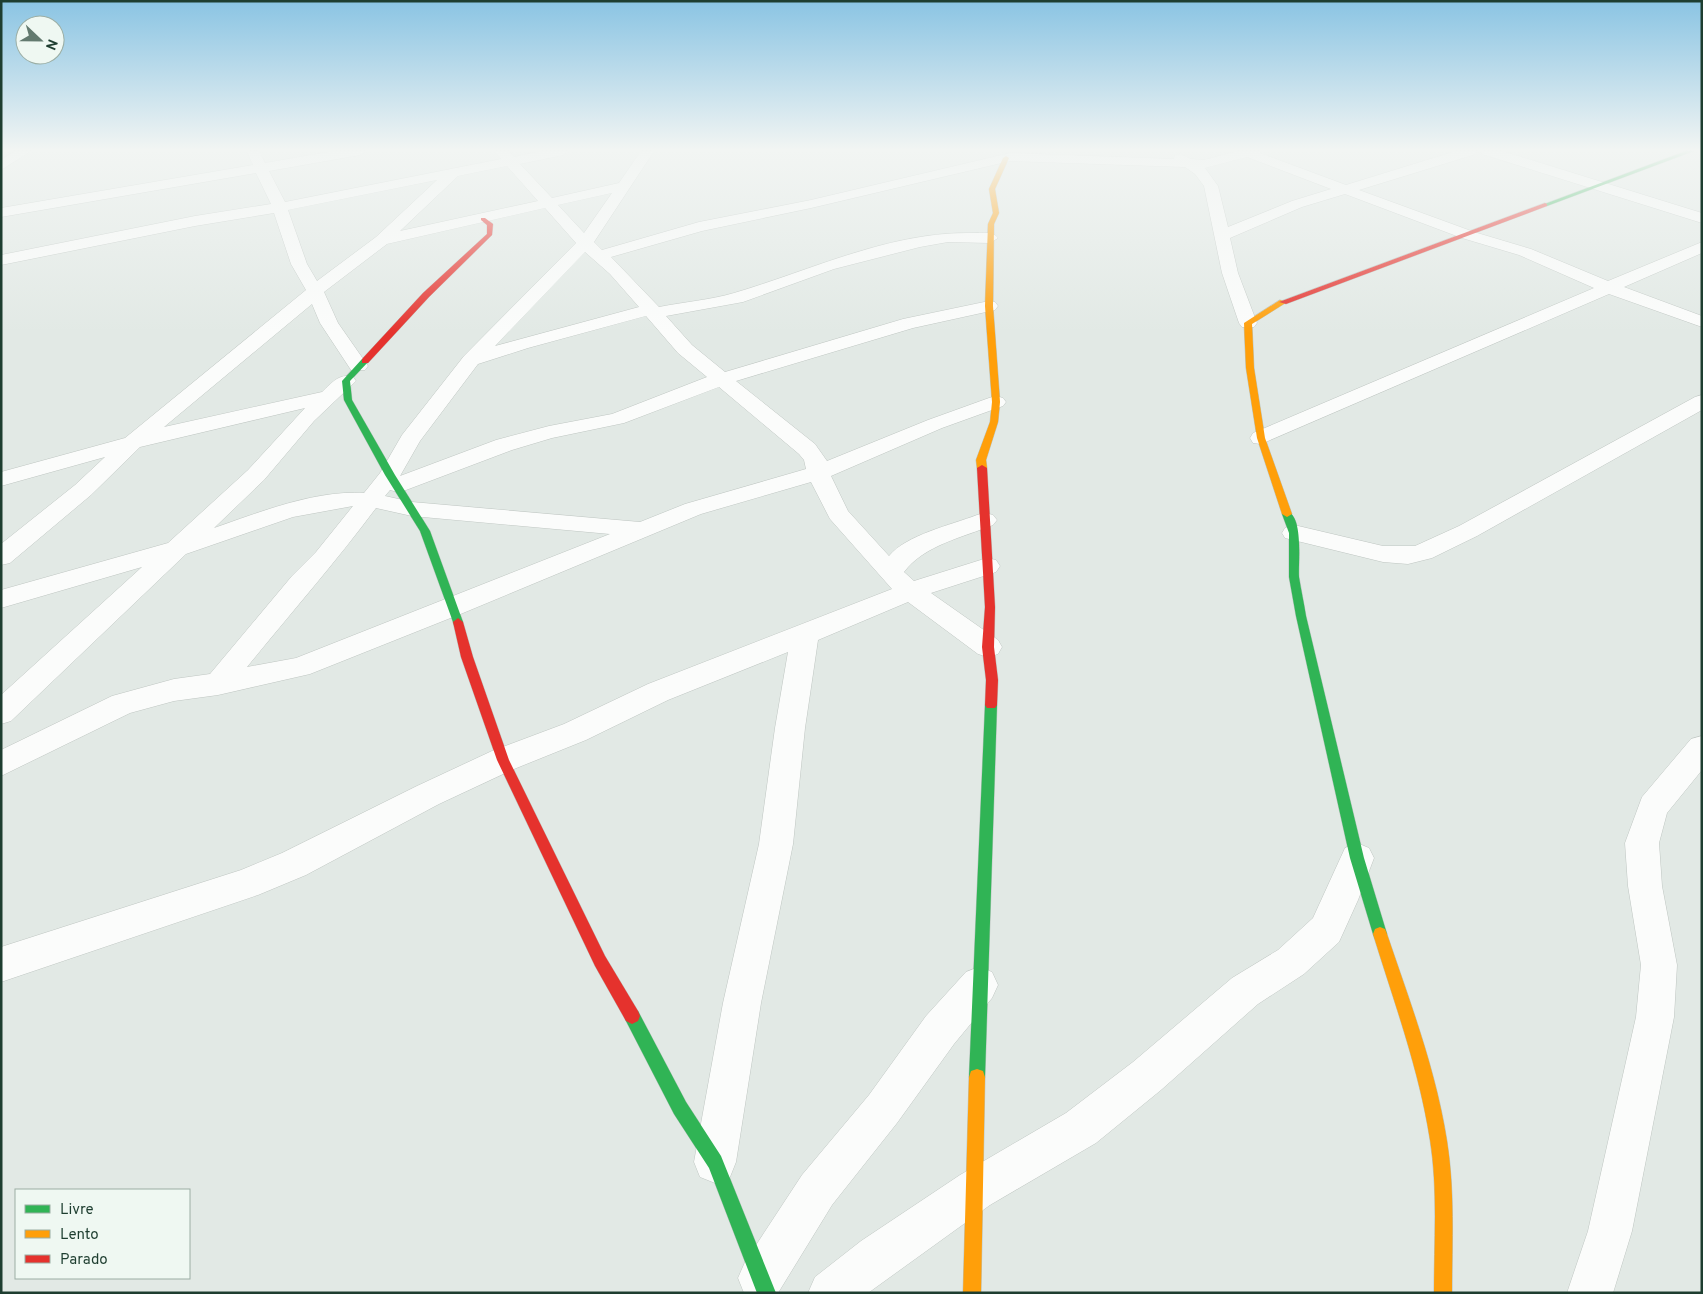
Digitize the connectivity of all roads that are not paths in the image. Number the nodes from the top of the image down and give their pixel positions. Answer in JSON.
{"nodes":[{"id":1,"x":253,"y":211,"type":"edge"},
{"id":2,"x":281,"y":211,"type":"edge"},
{"id":3,"x":305,"y":211,"type":"edge"},
{"id":4,"x":412,"y":211,"type":"edge"},
{"id":5,"x":516,"y":211,"type":"edge"},
{"id":6,"x":555,"y":211,"type":"edge"},
{"id":7,"x":606,"y":211,"type":"edge"},
{"id":8,"x":775,"y":211,"type":"edge"},
{"id":9,"x":996,"y":211,"type":"edge"},
{"id":10,"x":1217,"y":211,"type":"edge"},
{"id":11,"x":1279,"y":211,"type":"edge"},
{"id":12,"x":1403,"y":211,"type":"edge"},
{"id":13,"x":1530,"y":211,"type":"edge"},
{"id":14,"x":1680,"y":211,"type":"edge"},
{"id":15,"x":1702,"y":218,"type":"edge"},
{"id":16,"x":483,"y":219,"type":"junction"},
{"id":17,"x":286,"y":226,"type":"junction"},
{"id":18,"x":1223,"y":235,"type":"junction"},
{"id":19,"x":1468,"y":235,"type":"junction"},
{"id":20,"x":990,"y":238,"type":"junction"},
{"id":21,"x":382,"y":240,"type":"junction"},
{"id":22,"x":585,"y":243,"type":"junction"},
{"id":23,"x":1702,"y":246,"type":"edge"},
{"id":24,"x":601,"y":256,"type":"junction"},
{"id":25,"x":1,"y":260,"type":"edge"},
{"id":26,"x":1607,"y":287,"type":"junction"},
{"id":27,"x":315,"y":291,"type":"junction"},
{"id":28,"x":989,"y":306,"type":"junction"},
{"id":29,"x":654,"y":311,"type":"junction"},
{"id":30,"x":1702,"y":322,"type":"edge"},
{"id":31,"x":1248,"y":323,"type":"junction"},
{"id":32,"x":471,"y":360,"type":"junction"},
{"id":33,"x":721,"y":379,"type":"junction"},
{"id":34,"x":344,"y":382,"type":"junction"},
{"id":35,"x":996,"y":402,"type":"junction"},
{"id":36,"x":1702,"y":402,"type":"edge"},
{"id":37,"x":1261,"y":438,"type":"junction"},
{"id":38,"x":133,"y":442,"type":"junction"},
{"id":39,"x":818,"y":472,"type":"junction"},
{"id":40,"x":1,"y":479,"type":"edge"},
{"id":41,"x":394,"y":480,"type":"junction"},
{"id":42,"x":370,"y":500,"type":"junction"},
{"id":43,"x":412,"y":509,"type":"junction"},
{"id":44,"x":985,"y":520,"type":"junction"},
{"id":45,"x":641,"y":530,"type":"junction"},
{"id":46,"x":1294,"y":534,"type":"junction"},
{"id":47,"x":176,"y":549,"type":"junction"},
{"id":48,"x":1,"y":558,"type":"edge"},
{"id":49,"x":987,"y":566,"type":"junction"},
{"id":50,"x":890,"y":573,"type":"junction"},
{"id":51,"x":910,"y":591,"type":"junction"},
{"id":52,"x":1,"y":599,"type":"edge"},
{"id":53,"x":454,"y":608,"type":"junction"},
{"id":54,"x":804,"y":635,"type":"junction"},
{"id":55,"x":988,"y":646,"type":"junction"},
{"id":56,"x":218,"y":684,"type":"junction"},
{"id":57,"x":1,"y":713,"type":"edge"},
{"id":58,"x":1702,"y":748,"type":"edge"},
{"id":59,"x":503,"y":760,"type":"junction"},
{"id":60,"x":1,"y":764,"type":"edge"},
{"id":61,"x":1357,"y":858,"type":"junction"},
{"id":62,"x":1,"y":965,"type":"edge"},
{"id":63,"x":980,"y":985,"type":"junction"},
{"id":64,"x":715,"y":1162,"type":"junction"},
{"id":65,"x":975,"y":1190,"type":"junction"},
{"id":66,"x":764,"y":1285,"type":"edge"},
{"id":67,"x":832,"y":1293,"type":"edge"},
{"id":68,"x":972,"y":1293,"type":"edge"},
{"id":69,"x":1443,"y":1293,"type":"edge"},
{"id":70,"x":1590,"y":1293,"type":"edge"}],
"edges":[{"from":1,"to":25,"type":"street"},
{"from":2,"to":17,"type":"street"},
{"from":3,"to":17,"type":"street"},
{"from":4,"to":21,"type":"street"},
{"from":5,"to":16,"type":"street"},
{"from":6,"to":22,"type":"street"},
{"from":7,"to":22,"type":"street"},
{"from":8,"to":24,"type":"street"},
{"from":9,"to":20,"type":"street"},
{"from":10,"to":18,"type":"street"},
{"from":11,"to":18,"type":"street"},
{"from":12,"to":19,"type":"street"},
{"from":13,"to":19,"type":"street"},
{"from":14,"to":15,"type":"street"},
{"from":16,"to":21,"type":"street"},
{"from":16,"to":34,"type":"street"},
{"from":17,"to":27,"type":"street"},
{"from":18,"to":31,"type":"street"},
{"from":19,"to":26,"type":"street"},
{"from":19,"to":31,"type":"street"},
{"from":20,"to":28,"type":"street"},
{"from":20,"to":29,"type":"street"},
{"from":21,"to":27,"type":"street"},
{"from":22,"to":24,"type":"street"},
{"from":22,"to":32,"type":"street"},
{"from":23,"to":26,"type":"street"},
{"from":24,"to":29,"type":"street"},
{"from":26,"to":30,"type":"street"},
{"from":26,"to":37,"type":"street"},
{"from":27,"to":34,"type":"street"},
{"from":27,"to":38,"type":"street"},
{"from":28,"to":33,"type":"street"},
{"from":28,"to":35,"type":"street"},
{"from":29,"to":32,"type":"street"},
{"from":29,"to":33,"type":"street"},
{"from":31,"to":37,"type":"street"},
{"from":32,"to":41,"type":"street"},
{"from":33,"to":39,"type":"street"},
{"from":33,"to":41,"type":"street"},
{"from":34,"to":38,"type":"street"},
{"from":34,"to":41,"type":"street"},
{"from":34,"to":47,"type":"street"},
{"from":35,"to":39,"type":"street"},
{"from":35,"to":44,"type":"street"},
{"from":36,"to":46,"type":"street"},
{"from":37,"to":46,"type":"street"},
{"from":38,"to":40,"type":"street"},
{"from":38,"to":48,"type":"street"},
{"from":39,"to":45,"type":"street"},
{"from":39,"to":50,"type":"street"},
{"from":41,"to":42,"type":"street"},
{"from":41,"to":43,"type":"street"},
{"from":42,"to":43,"type":"street"},
{"from":42,"to":47,"type":"street"},
{"from":42,"to":56,"type":"street"},
{"from":43,"to":45,"type":"street"},
{"from":43,"to":53,"type":"street"},
{"from":44,"to":49,"type":"street"},
{"from":44,"to":50,"type":"street"},
{"from":45,"to":53,"type":"street"},
{"from":46,"to":61,"type":"street"},
{"from":47,"to":52,"type":"street"},
{"from":47,"to":57,"type":"street"},
{"from":49,"to":51,"type":"street"},
{"from":49,"to":55,"type":"street"},
{"from":50,"to":51,"type":"street"},
{"from":51,"to":54,"type":"street"},
{"from":51,"to":55,"type":"street"},
{"from":53,"to":56,"type":"street"},
{"from":53,"to":59,"type":"street"},
{"from":54,"to":59,"type":"street"},
{"from":54,"to":64,"type":"street"},
{"from":55,"to":63,"type":"street"},
{"from":56,"to":60,"type":"street"},
{"from":58,"to":70,"type":"street"},
{"from":59,"to":62,"type":"street"},
{"from":59,"to":64,"type":"street"},
{"from":61,"to":65,"type":"street"},
{"from":61,"to":69,"type":"street"},
{"from":63,"to":65,"type":"street"},
{"from":63,"to":66,"type":"street"},
{"from":64,"to":66,"type":"street"},
{"from":65,"to":67,"type":"street"},
{"from":65,"to":68,"type":"street"}]}
